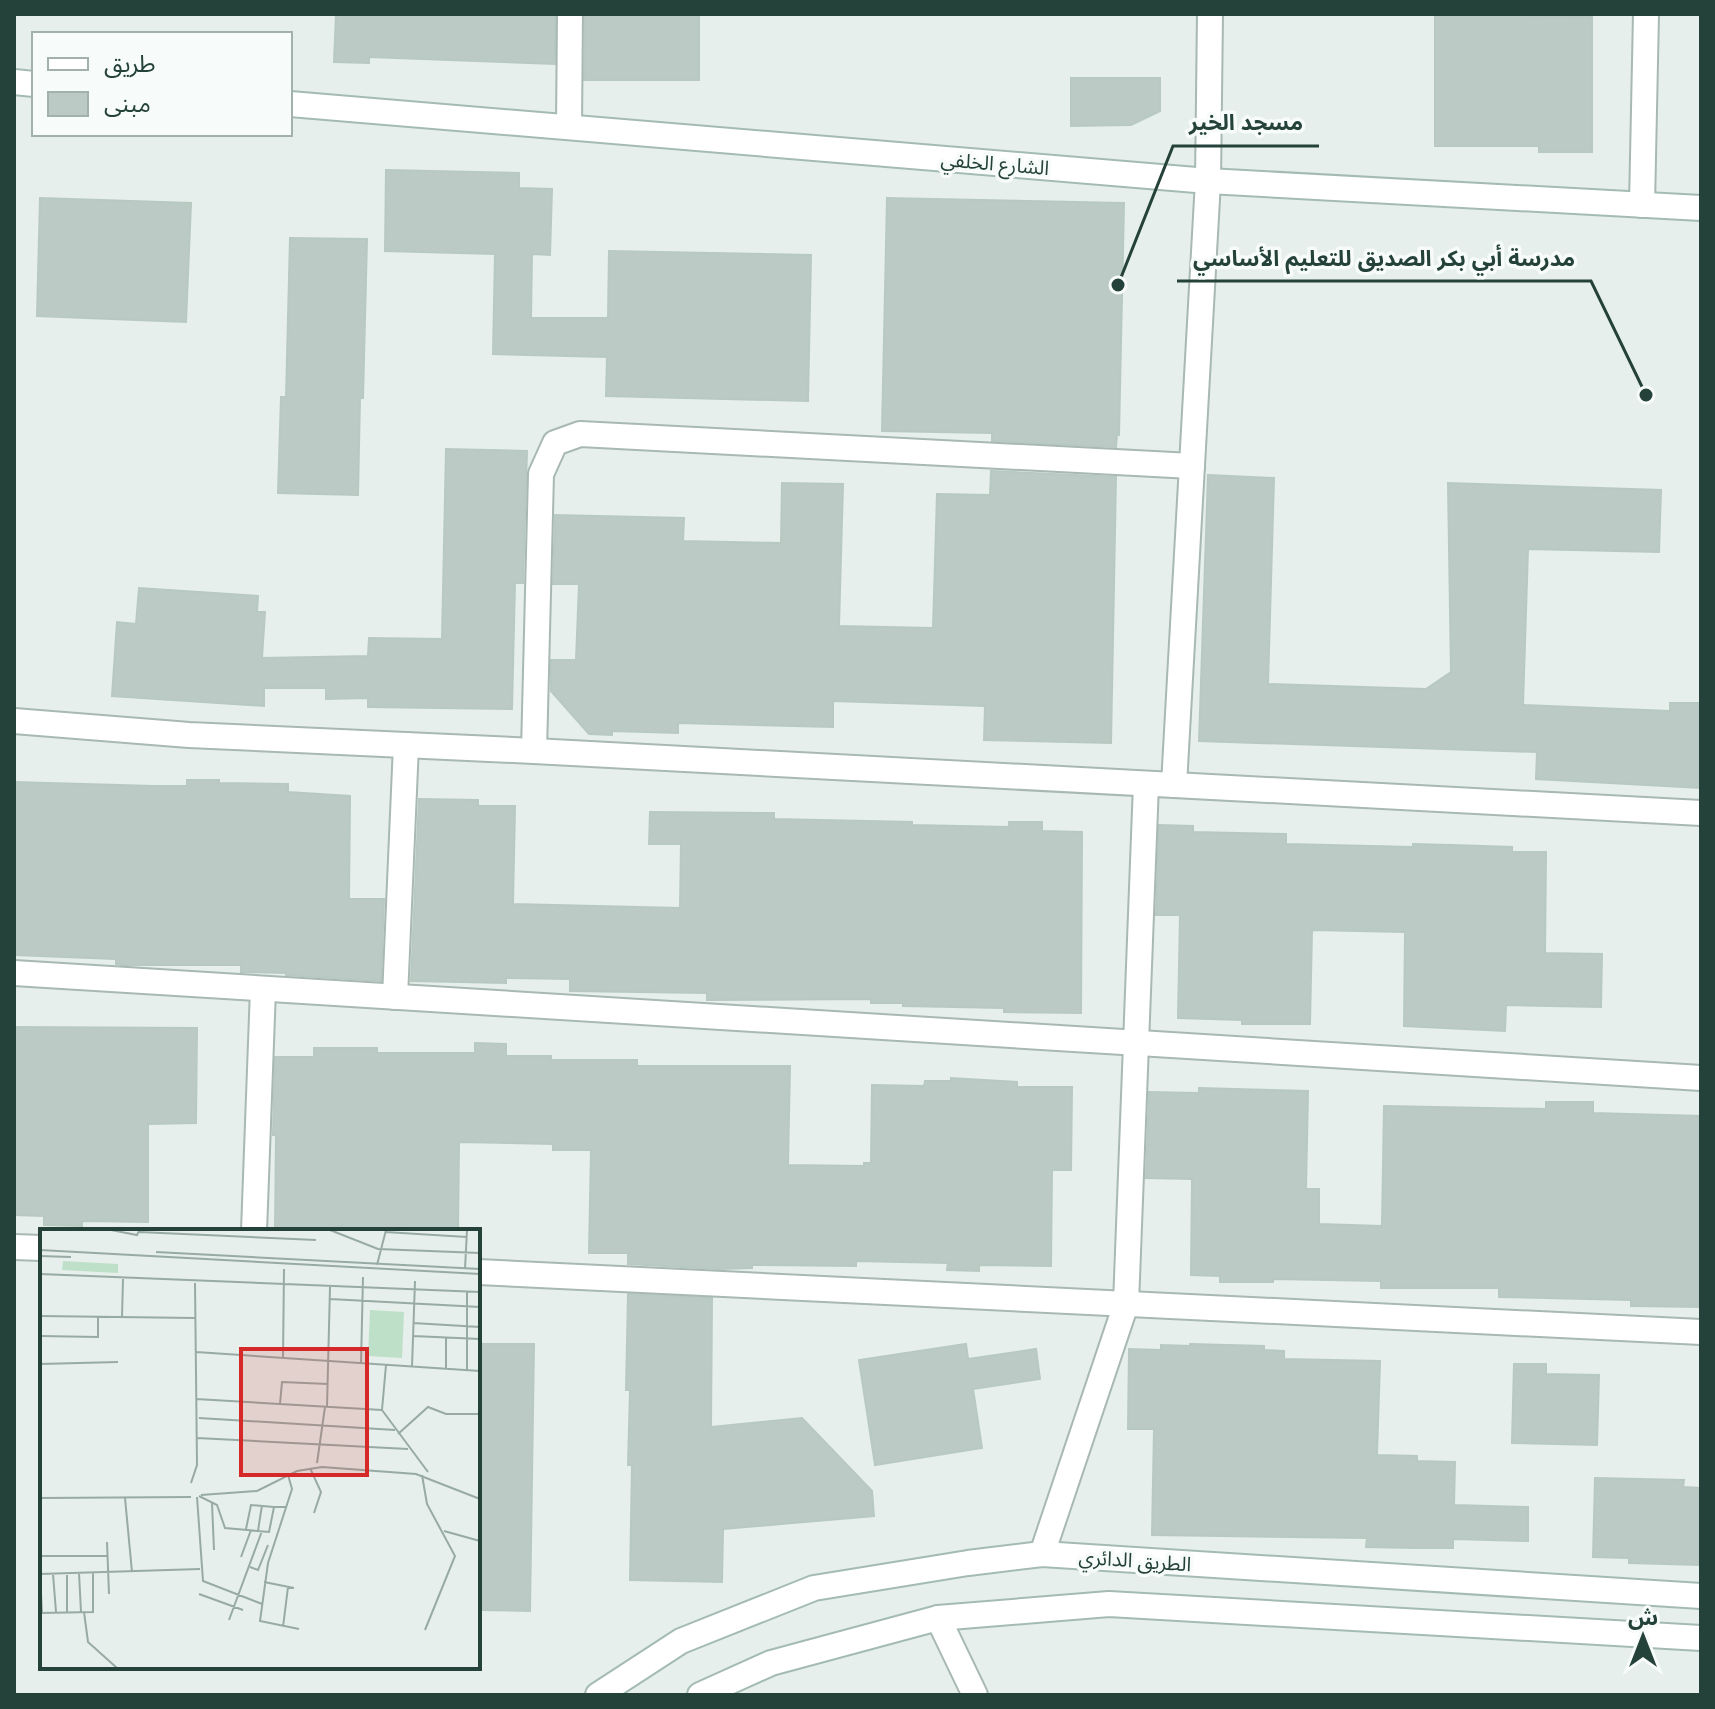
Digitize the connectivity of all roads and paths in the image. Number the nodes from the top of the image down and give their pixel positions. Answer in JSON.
{"nodes":[{"id":1,"x":570,"y":14,"type":"edge"},
{"id":2,"x":1210,"y":14,"type":"edge"},
{"id":3,"x":1646,"y":14,"type":"edge"},
{"id":4,"x":292,"y":104,"type":"edge"},
{"id":5,"x":569,"y":126,"type":"junction"},
{"id":6,"x":1208,"y":181,"type":"junction"},
{"id":7,"x":1642,"y":205,"type":"junction"},
{"id":8,"x":1701,"y":208,"type":"edge"},
{"id":9,"x":1192,"y":466,"type":"junction"},
{"id":10,"x":14,"y":721,"type":"edge"},
{"id":11,"x":406,"y":745,"type":"junction"},
{"id":12,"x":534,"y":751,"type":"junction"},
{"id":13,"x":1146,"y":784,"type":"junction"},
{"id":14,"x":1174,"y":785,"type":"junction"},
{"id":15,"x":1701,"y":813,"type":"edge"},
{"id":16,"x":14,"y":973,"type":"edge"},
{"id":17,"x":263,"y":989,"type":"junction"},
{"id":18,"x":395,"y":997,"type":"junction"},
{"id":19,"x":1136,"y":1043,"type":"junction"},
{"id":20,"x":1701,"y":1078,"type":"edge"},
{"id":21,"x":254,"y":1229,"type":"edge"},
{"id":22,"x":14,"y":1247,"type":"edge"},
{"id":23,"x":40,"y":1248,"type":"edge"},
{"id":24,"x":480,"y":1272,"type":"edge"},
{"id":25,"x":1126,"y":1304,"type":"junction"},
{"id":26,"x":1701,"y":1332,"type":"edge"},
{"id":27,"x":1042,"y":1554,"type":"junction"},
{"id":28,"x":1701,"y":1596,"type":"edge"},
{"id":29,"x":938,"y":1618,"type":"junction"},
{"id":30,"x":1701,"y":1638,"type":"edge"},
{"id":31,"x":598,"y":1695,"type":"edge"},
{"id":32,"x":700,"y":1695,"type":"edge"},
{"id":33,"x":975,"y":1695,"type":"edge"}],
"edges":[{"from":1,"to":5,"type":"street"},
{"from":2,"to":6,"type":"street"},
{"from":3,"to":7,"type":"street"},
{"from":4,"to":5,"type":"street","name":"الشارع الخلفي"},
{"from":5,"to":6,"type":"street","name":"الشارع الخلفي"},
{"from":6,"to":7,"type":"street","name":"الشارع الخلفي"},
{"from":6,"to":9,"type":"street"},
{"from":7,"to":8,"type":"street","name":"الشارع الخلفي"},
{"from":9,"to":12,"type":"street"},
{"from":9,"to":14,"type":"street"},
{"from":10,"to":11,"type":"street"},
{"from":11,"to":12,"type":"street"},
{"from":11,"to":18,"type":"street"},
{"from":12,"to":13,"type":"street"},
{"from":13,"to":14,"type":"street"},
{"from":13,"to":19,"type":"street"},
{"from":14,"to":15,"type":"street"},
{"from":16,"to":17,"type":"street"},
{"from":17,"to":18,"type":"street"},
{"from":17,"to":21,"type":"street"},
{"from":18,"to":19,"type":"street"},
{"from":19,"to":20,"type":"street"},
{"from":19,"to":25,"type":"street"},
{"from":22,"to":23,"type":"street"},
{"from":24,"to":25,"type":"street"},
{"from":25,"to":26,"type":"street"},
{"from":25,"to":27,"type":"street"},
{"from":27,"to":28,"type":"street","name":"الطريق الدائري"},
{"from":27,"to":31,"type":"street","name":"الطريق الدائري"},
{"from":29,"to":30,"type":"street"},
{"from":29,"to":32,"type":"street"},
{"from":29,"to":33,"type":"street"}]}
